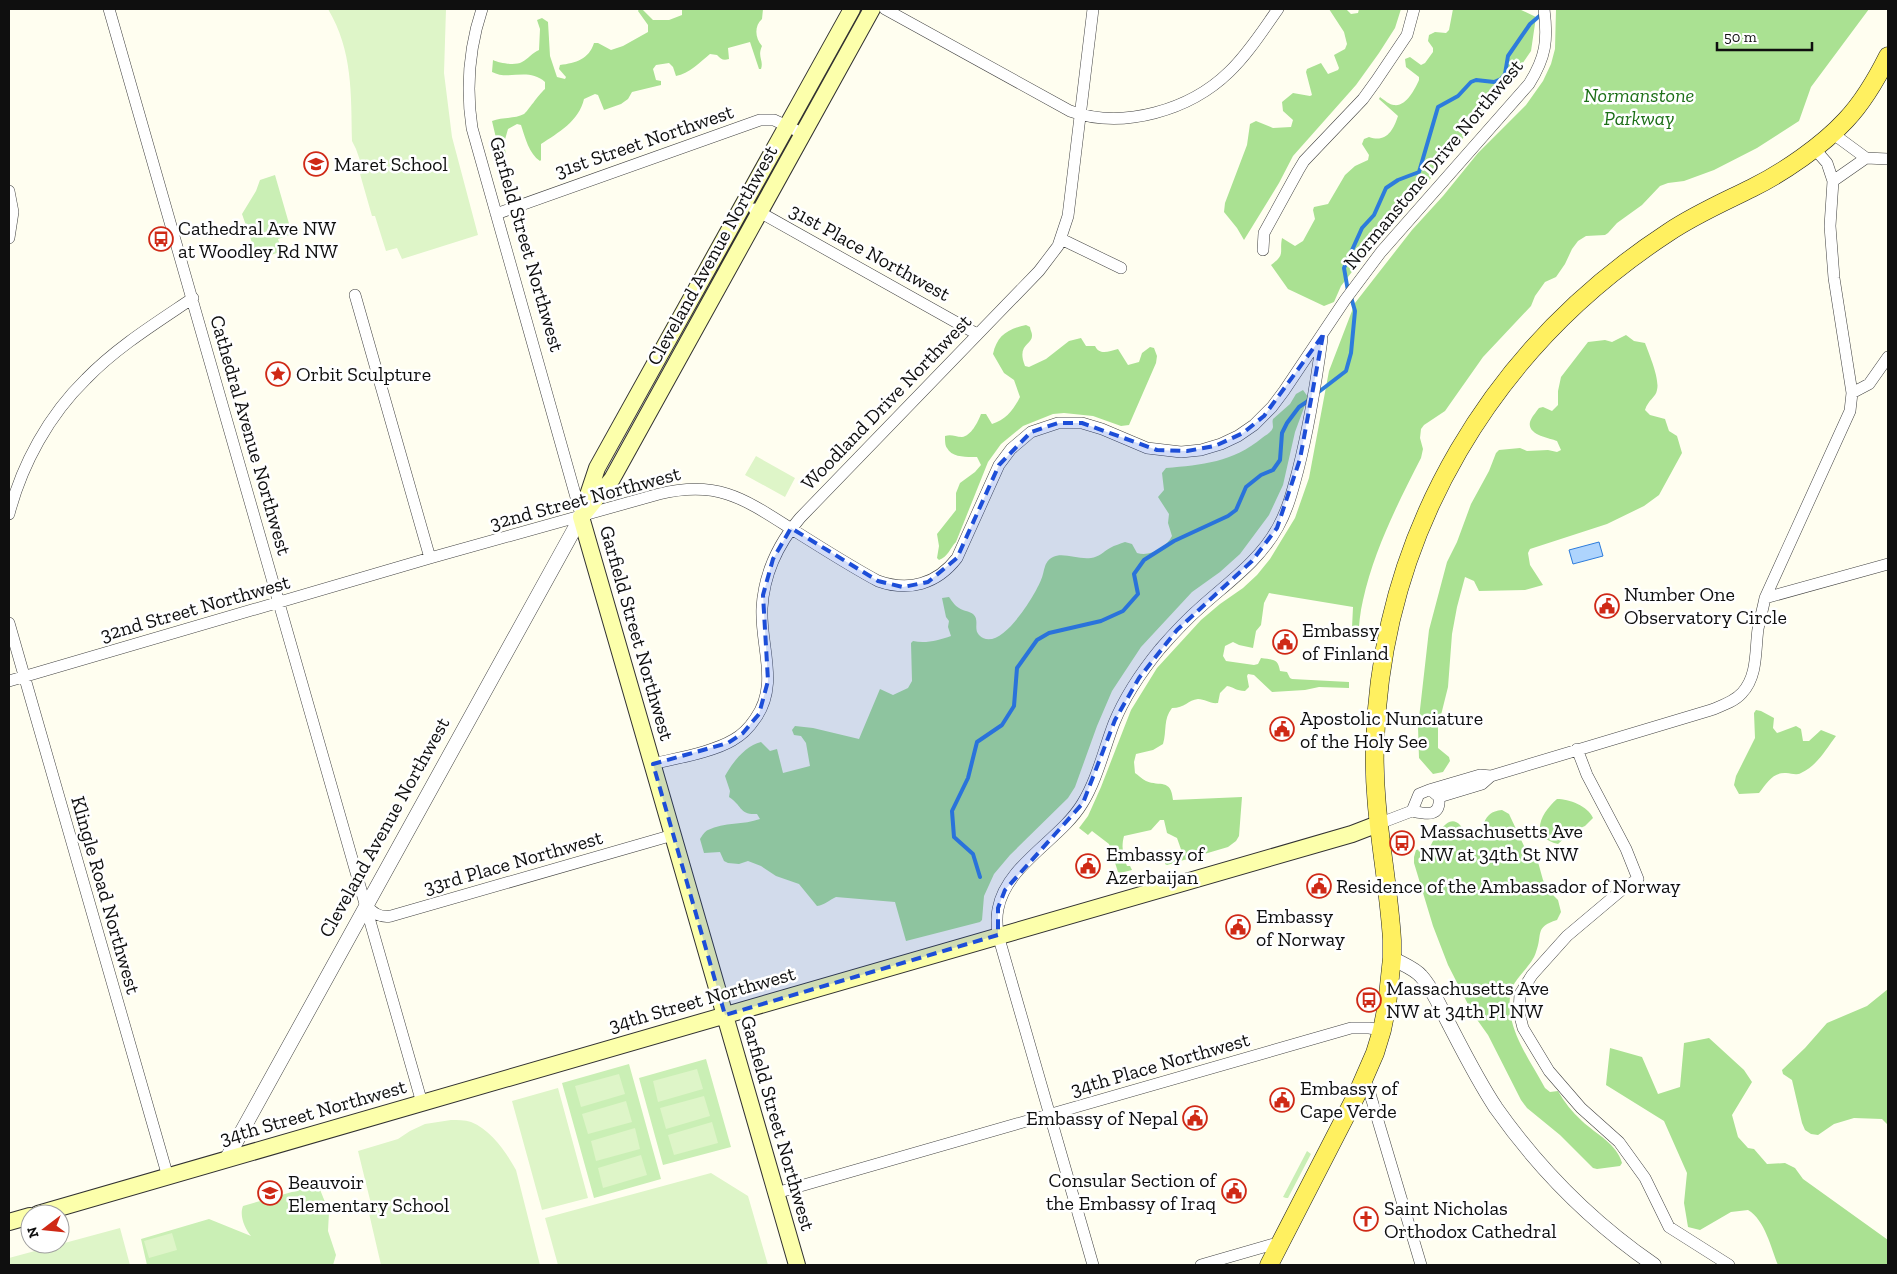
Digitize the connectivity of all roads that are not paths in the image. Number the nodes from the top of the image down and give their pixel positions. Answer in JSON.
{"nodes":[{"id":1,"x":109,"y":9,"type":"edge"},
{"id":2,"x":482,"y":9,"type":"edge"},
{"id":3,"x":852,"y":9,"type":"edge"},
{"id":4,"x":872,"y":9,"type":"edge"},
{"id":5,"x":885,"y":9,"type":"edge"},
{"id":6,"x":1093,"y":9,"type":"edge"},
{"id":7,"x":1278,"y":9,"type":"edge"},
{"id":8,"x":1414,"y":9,"type":"edge"},
{"id":9,"x":1544,"y":14,"type":"edge"},
{"id":10,"x":1888,"y":56,"type":"edge"},
{"id":11,"x":1080,"y":114,"type":"junction"},
{"id":12,"x":788,"y":126,"type":"junction"},
{"id":13,"x":1832,"y":133,"type":"junction"},
{"id":14,"x":804,"y":134,"type":"junction"},
{"id":15,"x":1814,"y":148,"type":"junction"},
{"id":16,"x":1866,"y":158,"type":"junction"},
{"id":17,"x":1888,"y":159,"type":"edge"},
{"id":18,"x":1833,"y":181,"type":"junction"},
{"id":19,"x":9,"y":191,"type":"edge"},
{"id":20,"x":744,"y":203,"type":"junction"},
{"id":21,"x":760,"y":212,"type":"junction"},
{"id":22,"x":496,"y":214,"type":"junction"},
{"id":23,"x":9,"y":238,"type":"edge"},
{"id":24,"x":1061,"y":239,"type":"junction"},
{"id":25,"x":1263,"y":250,"type":"dead end"},
{"id":26,"x":1121,"y":268,"type":"dead end"},
{"id":27,"x":355,"y":294,"type":"dead end"},
{"id":28,"x":193,"y":298,"type":"junction"},
{"id":29,"x":977,"y":334,"type":"junction"},
{"id":30,"x":1322,"y":335,"type":"junction"},
{"id":31,"x":667,"y":341,"type":"junction"},
{"id":32,"x":683,"y":350,"type":"junction"},
{"id":33,"x":1888,"y":357,"type":"edge"},
{"id":34,"x":1852,"y":392,"type":"junction"},
{"id":35,"x":10,"y":507,"type":"edge"},
{"id":36,"x":581,"y":516,"type":"junction"},
{"id":37,"x":791,"y":528,"type":"junction"},
{"id":38,"x":430,"y":558,"type":"junction"},
{"id":39,"x":1888,"y":564,"type":"edge"},
{"id":40,"x":1765,"y":598,"type":"junction"},
{"id":41,"x":280,"y":603,"type":"junction"},
{"id":42,"x":9,"y":623,"type":"edge"},
{"id":43,"x":24,"y":676,"type":"junction"},
{"id":44,"x":9,"y":681,"type":"edge"},
{"id":45,"x":1577,"y":749,"type":"junction"},
{"id":46,"x":653,"y":764,"type":"junction"},
{"id":47,"x":1434,"y":794,"type":"junction"},
{"id":48,"x":1412,"y":811,"type":"junction"},
{"id":49,"x":1378,"y":824,"type":"junction"},
{"id":50,"x":673,"y":835,"type":"junction"},
{"id":51,"x":366,"y":905,"type":"junction"},
{"id":52,"x":998,"y":936,"type":"junction"},
{"id":53,"x":1392,"y":958,"type":"junction"},
{"id":54,"x":725,"y":1015,"type":"junction"},
{"id":55,"x":1382,"y":1030,"type":"junction"},
{"id":56,"x":1365,"y":1077,"type":"junction"},
{"id":57,"x":422,"y":1103,"type":"junction"},
{"id":58,"x":1050,"y":1115,"type":"junction"},
{"id":59,"x":226,"y":1160,"type":"junction"},
{"id":60,"x":168,"y":1176,"type":"junction"},
{"id":61,"x":776,"y":1192,"type":"junction"},
{"id":62,"x":70,"y":1205,"type":"edge"},
{"id":63,"x":1281,"y":1242,"type":"junction"},
{"id":64,"x":797,"y":1265,"type":"edge"},
{"id":65,"x":1094,"y":1265,"type":"edge"},
{"id":66,"x":1201,"y":1265,"type":"edge"},
{"id":67,"x":1269,"y":1265,"type":"edge"},
{"id":68,"x":1421,"y":1265,"type":"edge"},
{"id":69,"x":1654,"y":1265,"type":"edge"},
{"id":70,"x":1729,"y":1265,"type":"edge"}],
"edges":[{"from":1,"to":28,"type":"street","name":"Cathedral Avenue Northwest"},
{"from":2,"to":22,"type":"street","name":"Garfield Street Northwest"},
{"from":3,"to":12,"type":"main road","name":"Cleveland Avenue Northwest"},
{"from":4,"to":14,"type":"main road","name":"Cleveland Avenue Northwest"},
{"from":5,"to":11,"type":"street"},
{"from":6,"to":11,"type":"street","name":"Woodland Drive Northwest"},
{"from":7,"to":11,"type":"street"},
{"from":8,"to":25,"type":"street"},
{"from":9,"to":30,"type":"street","name":"Normanstone Drive Northwest"},
{"from":10,"to":13,"type":"main road"},
{"from":11,"to":24,"type":"street","name":"Woodland Drive Northwest"},
{"from":12,"to":14,"type":"street","name":"31st Street Northwest"},
{"from":12,"to":20,"type":"main road","name":"Cleveland Avenue Northwest"},
{"from":12,"to":22,"type":"street","name":"31st Street Northwest"},
{"from":13,"to":15,"type":"main road"},
{"from":13,"to":16,"type":"street"},
{"from":14,"to":21,"type":"main road","name":"Cleveland Avenue Northwest"},
{"from":15,"to":18,"type":"street"},
{"from":15,"to":49,"type":"main road"},
{"from":16,"to":17,"type":"street"},
{"from":16,"to":18,"type":"street"},
{"from":18,"to":34,"type":"street"},
{"from":19,"to":23,"type":"street"},
{"from":20,"to":21,"type":"street","name":"31st Place Northwest"},
{"from":20,"to":31,"type":"main road","name":"Cleveland Avenue Northwest"},
{"from":21,"to":29,"type":"street","name":"31st Place Northwest"},
{"from":21,"to":32,"type":"main road","name":"Cleveland Avenue Northwest"},
{"from":22,"to":36,"type":"street","name":"Garfield Street Northwest"},
{"from":24,"to":26,"type":"street"},
{"from":24,"to":29,"type":"street","name":"Woodland Drive Northwest"},
{"from":27,"to":38,"type":"street"},
{"from":28,"to":35,"type":"street"},
{"from":28,"to":41,"type":"street","name":"Cathedral Avenue Northwest"},
{"from":29,"to":37,"type":"street","name":"Woodland Drive Northwest"},
{"from":30,"to":37,"type":"street","name":"32nd Street Northwest"},
{"from":30,"to":52,"type":"street"},
{"from":31,"to":32,"type":"main road"},
{"from":31,"to":36,"type":"main road","name":"Cleveland Avenue Northwest"},
{"from":32,"to":36,"type":"main road","name":"Cleveland Avenue Northwest"},
{"from":33,"to":34,"type":"street"},
{"from":34,"to":40,"type":"street"},
{"from":36,"to":37,"type":"street","name":"32nd Street Northwest"},
{"from":36,"to":38,"type":"street","name":"32nd Street Northwest"},
{"from":36,"to":46,"type":"main road","name":"Garfield Street Northwest"},
{"from":36,"to":51,"type":"street","name":"Cleveland Avenue Northwest"},
{"from":37,"to":46,"type":"street","name":"Woodland Drive Northwest"},
{"from":38,"to":41,"type":"street","name":"32nd Street Northwest"},
{"from":39,"to":40,"type":"street"},
{"from":40,"to":45,"type":"street"},
{"from":41,"to":43,"type":"street","name":"32nd Street Northwest"},
{"from":41,"to":51,"type":"street","name":"Cathedral Avenue Northwest"},
{"from":42,"to":43,"type":"street","name":"Klingle Road Northwest"},
{"from":43,"to":44,"type":"street","name":"32nd Street Northwest"},
{"from":43,"to":60,"type":"street","name":"Klingle Road Northwest"},
{"from":45,"to":47,"type":"street"},
{"from":45,"to":70,"type":"street"},
{"from":46,"to":50,"type":"main road","name":"Garfield Street Northwest"},
{"from":47,"to":48,"type":"street"},
{"from":47,"to":48,"type":"street"},
{"from":48,"to":49,"type":"street"},
{"from":49,"to":52,"type":"main road","name":"34th Street Northwest"},
{"from":49,"to":53,"type":"main road"},
{"from":50,"to":51,"type":"street","name":"33rd Place Northwest"},
{"from":50,"to":54,"type":"main road","name":"Garfield Street Northwest"},
{"from":51,"to":57,"type":"street","name":"Cathedral Avenue Northwest"},
{"from":51,"to":59,"type":"street","name":"Cleveland Avenue Northwest"},
{"from":52,"to":54,"type":"main road","name":"34th Street Northwest"},
{"from":52,"to":58,"type":"street"},
{"from":53,"to":55,"type":"main road"},
{"from":53,"to":69,"type":"street"},
{"from":54,"to":57,"type":"main road","name":"34th Street Northwest"},
{"from":54,"to":61,"type":"main road","name":"Garfield Street Northwest"},
{"from":55,"to":56,"type":"main road"},
{"from":55,"to":58,"type":"street","name":"34th Place Northwest"},
{"from":56,"to":63,"type":"main road"},
{"from":56,"to":68,"type":"street"},
{"from":57,"to":59,"type":"main road","name":"34th Street Northwest"},
{"from":58,"to":61,"type":"street","name":"34th Place Northwest"},
{"from":58,"to":65,"type":"street"},
{"from":59,"to":60,"type":"main road","name":"34th Street Northwest"},
{"from":60,"to":62,"type":"main road","name":"34th Street Northwest"},
{"from":61,"to":64,"type":"main road","name":"Garfield Street Northwest"},
{"from":63,"to":66,"type":"street"},
{"from":63,"to":67,"type":"main road"}]}
